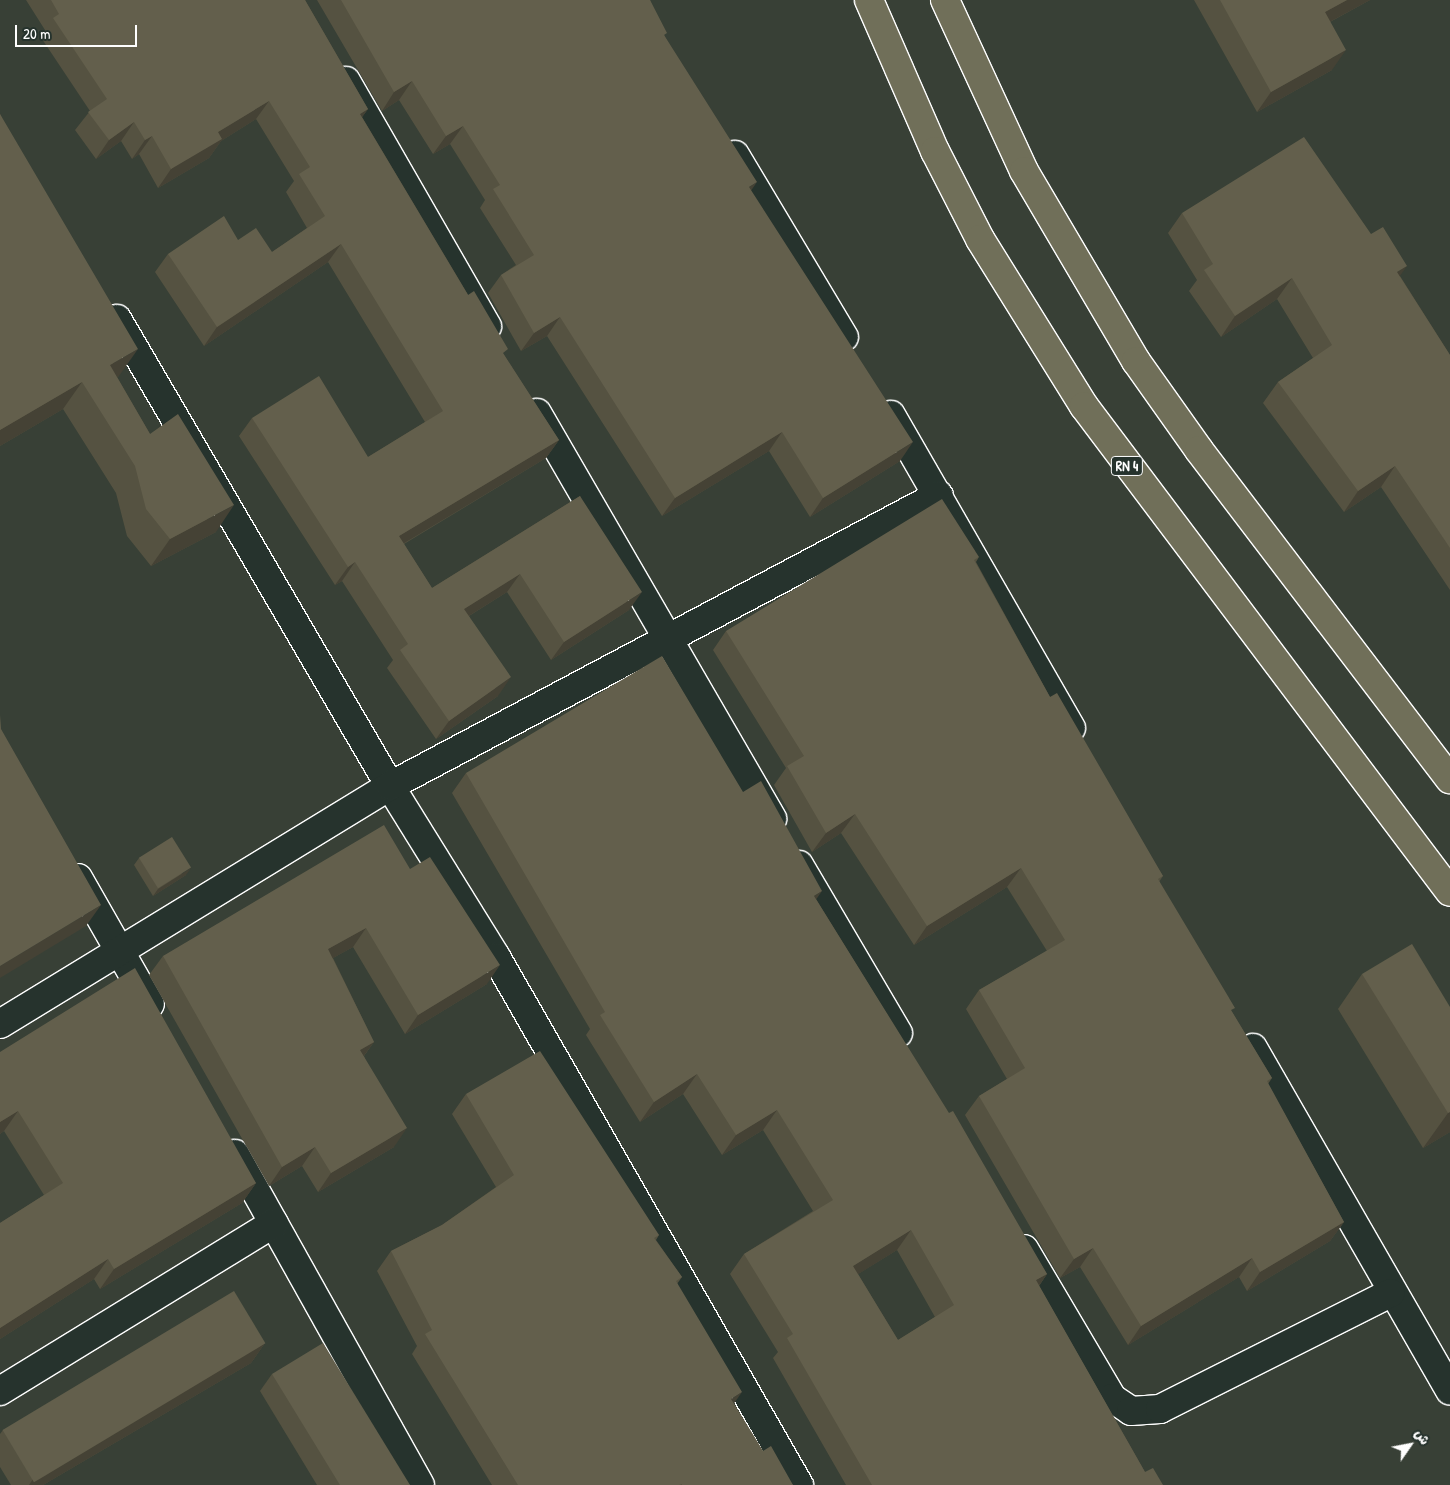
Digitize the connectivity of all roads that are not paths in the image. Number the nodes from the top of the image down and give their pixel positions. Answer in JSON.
{"nodes":[{"id":1,"x":869,"y":0,"type":"edge"},
{"id":2,"x":945,"y":0,"type":"edge"},
{"id":3,"x":334,"y":60,"type":"edge"},
{"id":4,"x":723,"y":136,"type":"edge"},
{"id":5,"x":105,"y":299,"type":"edge"},
{"id":6,"x":498,"y":345,"type":"edge"},
{"id":7,"x":857,"y":358,"type":"edge"},
{"id":8,"x":523,"y":388,"type":"edge"},
{"id":9,"x":877,"y":392,"type":"edge"},
{"id":10,"x":939,"y":495,"type":"junction"},
{"id":11,"x":666,"y":639,"type":"junction"},
{"id":12,"x":1086,"y":755,"type":"edge"},
{"id":13,"x":1450,"y":779,"type":"edge"},
{"id":14,"x":390,"y":786,"type":"junction"},
{"id":15,"x":63,"y":852,"type":"edge"},
{"id":16,"x":1450,"y":892,"type":"edge"},
{"id":17,"x":121,"y":953,"type":"junction"},
{"id":18,"x":0,"y":1024,"type":"edge"},
{"id":19,"x":1239,"y":1024,"type":"edge"},
{"id":20,"x":165,"y":1032,"type":"edge"},
{"id":21,"x":912,"y":1057,"type":"edge"},
{"id":22,"x":219,"y":1127,"type":"edge"},
{"id":23,"x":274,"y":1223,"type":"junction"},
{"id":24,"x":1012,"y":1228,"type":"edge"},
{"id":25,"x":1391,"y":1293,"type":"junction"},
{"id":26,"x":1450,"y":1390,"type":"edge"},
{"id":27,"x":0,"y":1391,"type":"edge"},
{"id":28,"x":420,"y":1485,"type":"edge"},
{"id":29,"x":799,"y":1485,"type":"edge"}],
"edges":[{"from":1,"to":16,"type":"main road","number":"RN 4"},
{"from":2,"to":13,"type":"main road"},
{"from":3,"to":6,"type":"street"},
{"from":4,"to":7,"type":"street"},
{"from":5,"to":14,"type":"street"},
{"from":8,"to":11,"type":"street"},
{"from":9,"to":10,"type":"street"},
{"from":10,"to":11,"type":"street"},
{"from":10,"to":12,"type":"street"},
{"from":11,"to":14,"type":"street"},
{"from":11,"to":21,"type":"street"},
{"from":14,"to":17,"type":"street"},
{"from":14,"to":29,"type":"street"},
{"from":15,"to":17,"type":"street"},
{"from":17,"to":18,"type":"street"},
{"from":17,"to":20,"type":"street"},
{"from":19,"to":25,"type":"street"},
{"from":22,"to":23,"type":"street"},
{"from":23,"to":27,"type":"street"},
{"from":23,"to":28,"type":"street"},
{"from":24,"to":25,"type":"street"},
{"from":25,"to":26,"type":"street"}]}
